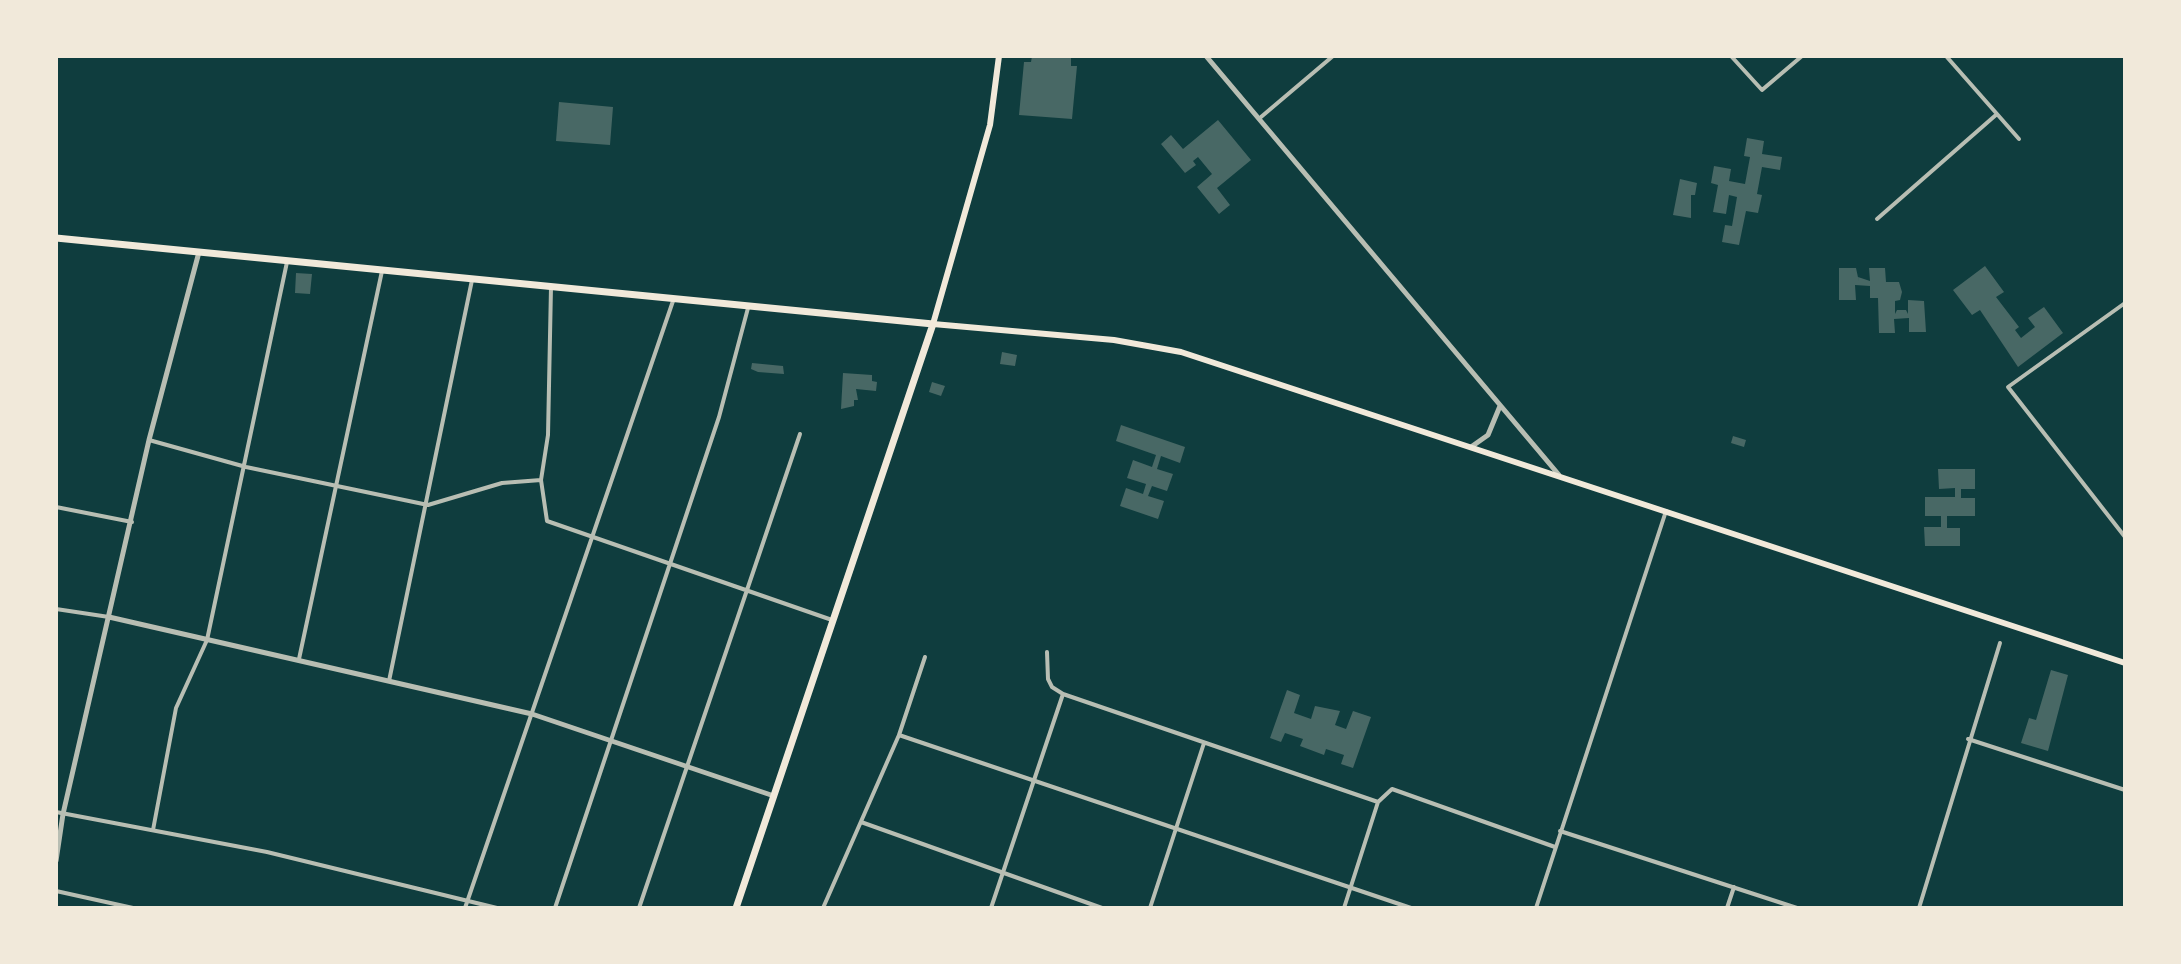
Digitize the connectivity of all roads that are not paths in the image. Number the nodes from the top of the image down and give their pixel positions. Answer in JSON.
{"nodes":[{"id":1,"x":999,"y":56,"type":"edge"},
{"id":2,"x":1206,"y":56,"type":"edge"},
{"id":3,"x":1333,"y":56,"type":"edge"},
{"id":4,"x":1731,"y":56,"type":"edge"},
{"id":5,"x":1802,"y":56,"type":"edge"},
{"id":6,"x":1946,"y":56,"type":"edge"},
{"id":7,"x":1997,"y":114,"type":"junction"},
{"id":8,"x":1261,"y":117,"type":"junction"},
{"id":9,"x":2019,"y":139,"type":"dead end"},
{"id":10,"x":1877,"y":219,"type":"dead end"},
{"id":11,"x":56,"y":238,"type":"edge"},
{"id":12,"x":199,"y":251,"type":"junction"},
{"id":13,"x":287,"y":259,"type":"junction"},
{"id":14,"x":382,"y":269,"type":"junction"},
{"id":15,"x":472,"y":278,"type":"junction"},
{"id":16,"x":551,"y":287,"type":"junction"},
{"id":17,"x":673,"y":301,"type":"junction"},
{"id":18,"x":2125,"y":303,"type":"edge"},
{"id":19,"x":748,"y":308,"type":"junction"},
{"id":20,"x":933,"y":324,"type":"junction"},
{"id":21,"x":1500,"y":405,"type":"junction"},
{"id":22,"x":800,"y":434,"type":"dead end"},
{"id":23,"x":149,"y":440,"type":"junction"},
{"id":24,"x":1471,"y":447,"type":"junction"},
{"id":25,"x":246,"y":467,"type":"junction"},
{"id":26,"x":1560,"y":476,"type":"junction"},
{"id":27,"x":541,"y":480,"type":"junction"},
{"id":28,"x":337,"y":488,"type":"junction"},
{"id":29,"x":428,"y":505,"type":"junction"},
{"id":30,"x":56,"y":507,"type":"edge"},
{"id":31,"x":1666,"y":511,"type":"junction"},
{"id":32,"x":132,"y":522,"type":"junction"},
{"id":33,"x":2125,"y":537,"type":"edge"},
{"id":34,"x":590,"y":538,"type":"junction"},
{"id":35,"x":669,"y":564,"type":"junction"},
{"id":36,"x":747,"y":591,"type":"junction"},
{"id":37,"x":56,"y":609,"type":"edge"},
{"id":38,"x":109,"y":617,"type":"junction"},
{"id":39,"x":833,"y":620,"type":"junction"},
{"id":40,"x":207,"y":640,"type":"junction"},
{"id":41,"x":2000,"y":643,"type":"dead end"},
{"id":42,"x":1047,"y":652,"type":"dead end"},
{"id":43,"x":925,"y":657,"type":"dead end"},
{"id":44,"x":299,"y":659,"type":"junction"},
{"id":45,"x":2125,"y":663,"type":"edge"},
{"id":46,"x":389,"y":681,"type":"junction"},
{"id":47,"x":1063,"y":694,"type":"junction"},
{"id":48,"x":532,"y":714,"type":"junction"},
{"id":49,"x":899,"y":735,"type":"junction"},
{"id":50,"x":1968,"y":739,"type":"junction"},
{"id":51,"x":610,"y":740,"type":"junction"},
{"id":52,"x":1204,"y":743,"type":"junction"},
{"id":53,"x":689,"y":765,"type":"junction"},
{"id":54,"x":1035,"y":781,"type":"junction"},
{"id":55,"x":2125,"y":790,"type":"edge"},
{"id":56,"x":774,"y":796,"type":"junction"},
{"id":57,"x":1378,"y":802,"type":"junction"},
{"id":58,"x":60,"y":813,"type":"edge"},
{"id":59,"x":861,"y":822,"type":"junction"},
{"id":60,"x":1175,"y":829,"type":"junction"},
{"id":61,"x":153,"y":830,"type":"junction"},
{"id":62,"x":1560,"y":831,"type":"junction"},
{"id":63,"x":1555,"y":847,"type":"junction"},
{"id":64,"x":56,"y":861,"type":"edge"},
{"id":65,"x":1001,"y":873,"type":"junction"},
{"id":66,"x":1351,"y":887,"type":"junction"},
{"id":67,"x":1734,"y":887,"type":"junction"},
{"id":68,"x":56,"y":891,"type":"edge"},
{"id":69,"x":467,"y":898,"type":"junction"},
{"id":70,"x":133,"y":908,"type":"edge"},
{"id":71,"x":465,"y":908,"type":"edge"},
{"id":72,"x":497,"y":908,"type":"edge"},
{"id":73,"x":555,"y":908,"type":"edge"},
{"id":74,"x":639,"y":908,"type":"edge"},
{"id":75,"x":736,"y":908,"type":"edge"},
{"id":76,"x":823,"y":908,"type":"edge"},
{"id":77,"x":991,"y":908,"type":"edge"},
{"id":78,"x":1102,"y":908,"type":"edge"},
{"id":79,"x":1150,"y":908,"type":"edge"},
{"id":80,"x":1344,"y":908,"type":"edge"},
{"id":81,"x":1411,"y":908,"type":"edge"},
{"id":82,"x":1536,"y":908,"type":"edge"},
{"id":83,"x":1727,"y":908,"type":"edge"},
{"id":84,"x":1797,"y":908,"type":"edge"},
{"id":85,"x":1919,"y":908,"type":"edge"}],
"edges":[{"from":1,"to":20,"type":"main road"},
{"from":2,"to":8,"type":"street"},
{"from":3,"to":8,"type":"street"},
{"from":4,"to":5,"type":"street"},
{"from":6,"to":7,"type":"street"},
{"from":7,"to":9,"type":"street"},
{"from":7,"to":10,"type":"street"},
{"from":8,"to":21,"type":"street"},
{"from":11,"to":12,"type":"highway"},
{"from":12,"to":13,"type":"highway"},
{"from":12,"to":23,"type":"street"},
{"from":13,"to":14,"type":"highway"},
{"from":13,"to":25,"type":"street"},
{"from":14,"to":15,"type":"highway"},
{"from":14,"to":28,"type":"street"},
{"from":15,"to":16,"type":"highway"},
{"from":15,"to":29,"type":"street"},
{"from":16,"to":17,"type":"highway"},
{"from":16,"to":27,"type":"street"},
{"from":17,"to":19,"type":"highway"},
{"from":17,"to":34,"type":"street"},
{"from":18,"to":33,"type":"street"},
{"from":19,"to":20,"type":"highway"},
{"from":19,"to":35,"type":"street"},
{"from":20,"to":24,"type":"main road"},
{"from":20,"to":39,"type":"highway"},
{"from":21,"to":24,"type":"street"},
{"from":21,"to":26,"type":"street"},
{"from":22,"to":36,"type":"street"},
{"from":23,"to":25,"type":"street"},
{"from":23,"to":32,"type":"street"},
{"from":24,"to":26,"type":"main road"},
{"from":25,"to":28,"type":"street"},
{"from":25,"to":40,"type":"street"},
{"from":26,"to":31,"type":"main road"},
{"from":27,"to":29,"type":"street"},
{"from":27,"to":34,"type":"street"},
{"from":28,"to":29,"type":"street"},
{"from":28,"to":44,"type":"street"},
{"from":29,"to":46,"type":"street"},
{"from":30,"to":32,"type":"street"},
{"from":31,"to":45,"type":"main road"},
{"from":31,"to":62,"type":"street"},
{"from":32,"to":38,"type":"street"},
{"from":34,"to":35,"type":"street"},
{"from":34,"to":48,"type":"street"},
{"from":35,"to":36,"type":"street"},
{"from":35,"to":51,"type":"street"},
{"from":36,"to":39,"type":"street"},
{"from":36,"to":53,"type":"street"},
{"from":37,"to":38,"type":"street"},
{"from":38,"to":40,"type":"street"},
{"from":38,"to":58,"type":"street"},
{"from":39,"to":56,"type":"highway"},
{"from":40,"to":44,"type":"street"},
{"from":40,"to":61,"type":"street"},
{"from":41,"to":50,"type":"street"},
{"from":42,"to":47,"type":"street"},
{"from":43,"to":49,"type":"street"},
{"from":44,"to":46,"type":"street"},
{"from":46,"to":48,"type":"street"},
{"from":47,"to":52,"type":"street"},
{"from":47,"to":54,"type":"street"},
{"from":48,"to":51,"type":"street"},
{"from":48,"to":69,"type":"street"},
{"from":49,"to":54,"type":"street"},
{"from":49,"to":59,"type":"street"},
{"from":50,"to":55,"type":"street"},
{"from":50,"to":85,"type":"street"},
{"from":51,"to":53,"type":"street"},
{"from":51,"to":73,"type":"street"},
{"from":52,"to":57,"type":"street"},
{"from":52,"to":60,"type":"street"},
{"from":53,"to":56,"type":"street"},
{"from":53,"to":74,"type":"street"},
{"from":54,"to":60,"type":"street"},
{"from":54,"to":65,"type":"street"},
{"from":56,"to":75,"type":"highway"},
{"from":57,"to":63,"type":"street"},
{"from":57,"to":66,"type":"street"},
{"from":58,"to":61,"type":"street"},
{"from":58,"to":64,"type":"street"},
{"from":59,"to":65,"type":"street"},
{"from":59,"to":76,"type":"street"},
{"from":60,"to":66,"type":"street"},
{"from":60,"to":79,"type":"street"},
{"from":61,"to":69,"type":"street"},
{"from":62,"to":63,"type":"street"},
{"from":62,"to":67,"type":"street"},
{"from":63,"to":82,"type":"street"},
{"from":65,"to":77,"type":"street"},
{"from":65,"to":78,"type":"street"},
{"from":66,"to":80,"type":"street"},
{"from":66,"to":81,"type":"street"},
{"from":67,"to":83,"type":"street"},
{"from":67,"to":84,"type":"street"},
{"from":68,"to":70,"type":"street"},
{"from":69,"to":71,"type":"street"},
{"from":69,"to":72,"type":"street"}]}
